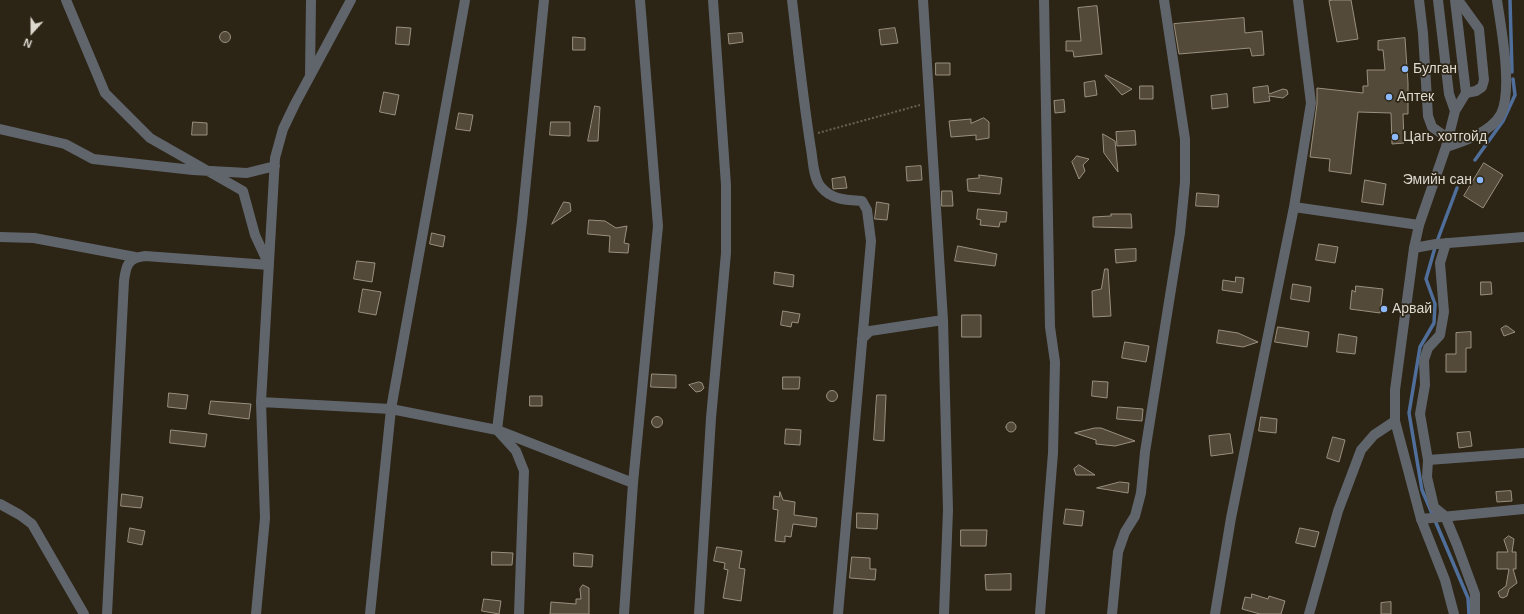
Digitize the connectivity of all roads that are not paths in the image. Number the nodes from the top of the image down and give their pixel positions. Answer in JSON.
{"nodes":[{"id":1,"x":66,"y":0,"type":"edge"},
{"id":2,"x":311,"y":0,"type":"edge"},
{"id":3,"x":351,"y":0,"type":"edge"},
{"id":4,"x":465,"y":0,"type":"edge"},
{"id":5,"x":544,"y":0,"type":"edge"},
{"id":6,"x":640,"y":0,"type":"edge"},
{"id":7,"x":713,"y":0,"type":"edge"},
{"id":8,"x":792,"y":0,"type":"edge"},
{"id":9,"x":923,"y":0,"type":"edge"},
{"id":10,"x":1044,"y":0,"type":"edge"},
{"id":11,"x":1164,"y":0,"type":"edge"},
{"id":12,"x":1298,"y":0,"type":"edge"},
{"id":13,"x":1419,"y":0,"type":"edge"},
{"id":14,"x":1438,"y":0,"type":"edge"},
{"id":15,"x":1455,"y":0,"type":"edge"},
{"id":16,"x":1458,"y":0,"type":"edge"},
{"id":17,"x":1497,"y":0,"type":"edge"},
{"id":18,"x":310,"y":76,"type":"junction"},
{"id":19,"x":1466,"y":93,"type":"junction"},
{"id":20,"x":1455,"y":111,"type":"junction"},
{"id":21,"x":0,"y":129,"type":"edge"},
{"id":22,"x":1448,"y":143,"type":"junction"},
{"id":23,"x":275,"y":166,"type":"junction"},
{"id":24,"x":210,"y":171,"type":"junction"},
{"id":25,"x":1294,"y":207,"type":"junction"},
{"id":26,"x":1419,"y":225,"type":"junction"},
{"id":27,"x":0,"y":237,"type":"edge"},
{"id":28,"x":1524,"y":237,"type":"edge"},
{"id":29,"x":1446,"y":243,"type":"junction"},
{"id":30,"x":1414,"y":248,"type":"junction"},
{"id":31,"x":135,"y":257,"type":"junction"},
{"id":32,"x":269,"y":265,"type":"junction"},
{"id":33,"x":943,"y":320,"type":"junction"},
{"id":34,"x":862,"y":339,"type":"junction"},
{"id":35,"x":261,"y":402,"type":"junction"},
{"id":36,"x":391,"y":409,"type":"junction"},
{"id":37,"x":1395,"y":421,"type":"junction"},
{"id":38,"x":497,"y":430,"type":"junction"},
{"id":39,"x":1524,"y":453,"type":"edge"},
{"id":40,"x":1428,"y":460,"type":"junction"},
{"id":41,"x":633,"y":483,"type":"junction"},
{"id":42,"x":0,"y":504,"type":"edge"},
{"id":43,"x":1524,"y":509,"type":"edge"},
{"id":44,"x":1445,"y":516,"type":"junction"},
{"id":45,"x":1421,"y":518,"type":"junction"},
{"id":46,"x":84,"y":614,"type":"edge"},
{"id":47,"x":107,"y":614,"type":"edge"},
{"id":48,"x":256,"y":614,"type":"edge"},
{"id":49,"x":370,"y":614,"type":"edge"},
{"id":50,"x":519,"y":614,"type":"edge"},
{"id":51,"x":624,"y":614,"type":"edge"},
{"id":52,"x":699,"y":614,"type":"edge"},
{"id":53,"x":838,"y":614,"type":"edge"},
{"id":54,"x":944,"y":614,"type":"edge"},
{"id":55,"x":1040,"y":614,"type":"edge"},
{"id":56,"x":1112,"y":614,"type":"edge"},
{"id":57,"x":1215,"y":614,"type":"edge"},
{"id":58,"x":1309,"y":614,"type":"edge"},
{"id":59,"x":1454,"y":614,"type":"edge"},
{"id":60,"x":1475,"y":614,"type":"edge"}],
"edges":[{"from":1,"to":24,"type":"street"},
{"from":2,"to":18,"type":"street"},
{"from":3,"to":18,"type":"street"},
{"from":4,"to":36,"type":"street"},
{"from":5,"to":38,"type":"street"},
{"from":6,"to":41,"type":"street"},
{"from":7,"to":52,"type":"street"},
{"from":8,"to":34,"type":"street"},
{"from":9,"to":33,"type":"street"},
{"from":10,"to":55,"type":"street"},
{"from":11,"to":56,"type":"street"},
{"from":12,"to":25,"type":"street"},
{"from":13,"to":22,"type":"street"},
{"from":14,"to":20,"type":"street"},
{"from":15,"to":19,"type":"street"},
{"from":16,"to":19,"type":"street"},
{"from":17,"to":22,"type":"street"},
{"from":18,"to":23,"type":"street"},
{"from":19,"to":20,"type":"street"},
{"from":20,"to":22,"type":"street"},
{"from":21,"to":24,"type":"street"},
{"from":22,"to":26,"type":"street"},
{"from":23,"to":24,"type":"street"},
{"from":23,"to":32,"type":"street"},
{"from":24,"to":32,"type":"street"},
{"from":25,"to":26,"type":"street"},
{"from":25,"to":57,"type":"street"},
{"from":26,"to":30,"type":"street"},
{"from":27,"to":31,"type":"street"},
{"from":28,"to":29,"type":"street"},
{"from":29,"to":30,"type":"street"},
{"from":29,"to":40,"type":"street"},
{"from":30,"to":37,"type":"street"},
{"from":31,"to":32,"type":"street"},
{"from":31,"to":47,"type":"street"},
{"from":32,"to":35,"type":"street"},
{"from":33,"to":34,"type":"street"},
{"from":33,"to":54,"type":"street"},
{"from":34,"to":53,"type":"street"},
{"from":35,"to":36,"type":"street"},
{"from":35,"to":48,"type":"street"},
{"from":36,"to":38,"type":"street"},
{"from":36,"to":49,"type":"street"},
{"from":37,"to":45,"type":"street"},
{"from":37,"to":58,"type":"street"},
{"from":38,"to":41,"type":"street"},
{"from":38,"to":50,"type":"street"},
{"from":39,"to":40,"type":"street"},
{"from":40,"to":44,"type":"street"},
{"from":41,"to":51,"type":"street"},
{"from":42,"to":46,"type":"street"},
{"from":43,"to":44,"type":"street"},
{"from":44,"to":45,"type":"street"},
{"from":44,"to":60,"type":"street"},
{"from":45,"to":59,"type":"street"}]}
